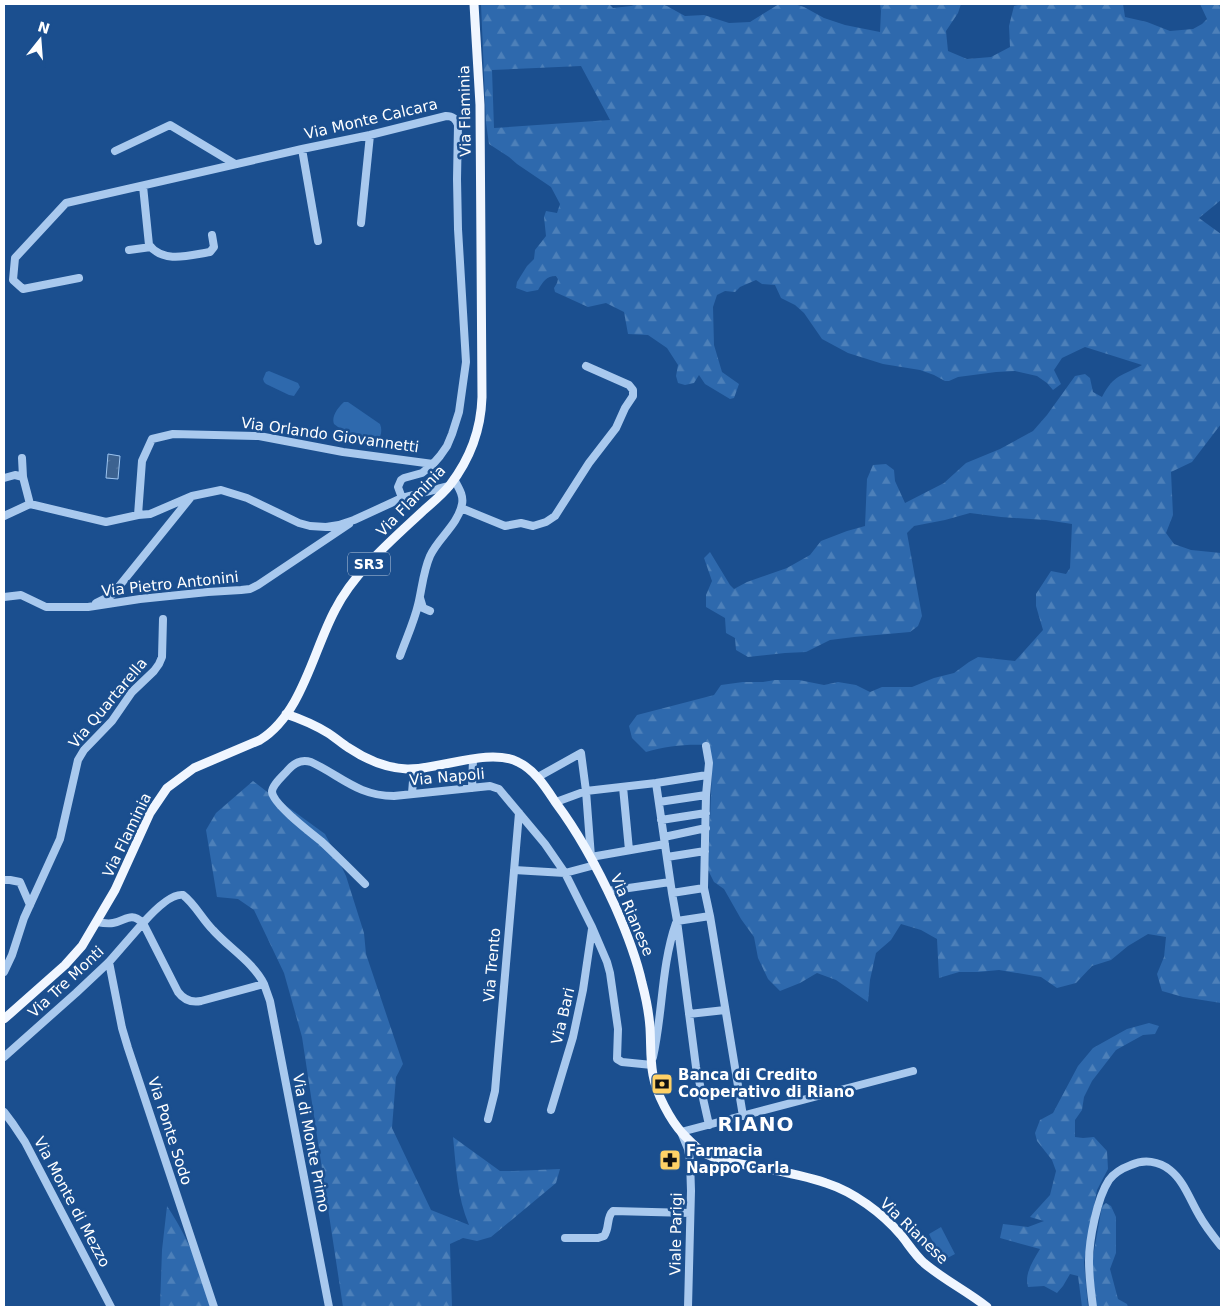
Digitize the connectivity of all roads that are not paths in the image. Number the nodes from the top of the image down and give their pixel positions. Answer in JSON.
{"nodes":[{"id":1,"x":474,"y":4,"type":"edge"},
{"id":2,"x":370,"y":135,"type":"junction"},
{"id":3,"x":302,"y":149,"type":"junction"},
{"id":4,"x":115,"y":151,"type":"dead end"},
{"id":5,"x":235,"y":164,"type":"junction"},
{"id":6,"x":143,"y":186,"type":"junction"},
{"id":7,"x":361,"y":223,"type":"dead end"},
{"id":8,"x":212,"y":235,"type":"dead end"},
{"id":9,"x":318,"y":240,"type":"dead end"},
{"id":10,"x":151,"y":247,"type":"junction"},
{"id":11,"x":129,"y":250,"type":"dead end"},
{"id":12,"x":78,"y":278,"type":"dead end"},
{"id":13,"x":586,"y":366,"type":"dead end"},
{"id":14,"x":22,"y":458,"type":"dead end"},
{"id":15,"x":433,"y":464,"type":"junction"},
{"id":16,"x":23,"y":477,"type":"junction"},
{"id":17,"x":4,"y":478,"type":"edge"},
{"id":18,"x":451,"y":483,"type":"junction"},
{"id":19,"x":192,"y":496,"type":"junction"},
{"id":20,"x":402,"y":498,"type":"junction"},
{"id":21,"x":30,"y":504,"type":"junction"},
{"id":22,"x":461,"y":508,"type":"junction"},
{"id":23,"x":138,"y":515,"type":"junction"},
{"id":24,"x":4,"y":516,"type":"edge"},
{"id":25,"x":354,"y":520,"type":"junction"},
{"id":26,"x":419,"y":596,"type":"junction"},
{"id":27,"x":4,"y":597,"type":"edge"},
{"id":28,"x":88,"y":607,"type":"junction"},
{"id":29,"x":430,"y":611,"type":"dead end"},
{"id":30,"x":163,"y":619,"type":"dead end"},
{"id":31,"x":400,"y":656,"type":"dead end"},
{"id":32,"x":286,"y":714,"type":"junction"},
{"id":33,"x":706,"y":746,"type":"dead end"},
{"id":34,"x":473,"y":759,"type":"junction"},
{"id":35,"x":414,"y":769,"type":"junction"},
{"id":36,"x":707,"y":775,"type":"junction"},
{"id":37,"x":538,"y":777,"type":"junction"},
{"id":38,"x":656,"y":783,"type":"junction"},
{"id":39,"x":623,"y":787,"type":"junction"},
{"id":40,"x":472,"y":788,"type":"junction"},
{"id":41,"x":586,"y":791,"type":"junction"},
{"id":42,"x":412,"y":793,"type":"junction"},
{"id":43,"x":706,"y":795,"type":"junction"},
{"id":44,"x":556,"y":802,"type":"junction"},
{"id":45,"x":659,"y":802,"type":"junction"},
{"id":46,"x":519,"y":813,"type":"junction"},
{"id":47,"x":706,"y":813,"type":"junction"},
{"id":48,"x":661,"y":820,"type":"junction"},
{"id":49,"x":706,"y":828,"type":"junction"},
{"id":50,"x":664,"y":840,"type":"junction"},
{"id":51,"x":629,"y":850,"type":"junction"},
{"id":52,"x":705,"y":851,"type":"junction"},
{"id":53,"x":666,"y":857,"type":"junction"},
{"id":54,"x":593,"y":861,"type":"junction"},
{"id":55,"x":514,"y":870,"type":"junction"},
{"id":56,"x":565,"y":873,"type":"junction"},
{"id":57,"x":4,"y":880,"type":"edge"},
{"id":58,"x":670,"y":882,"type":"junction"},
{"id":59,"x":366,"y":884,"type":"dead end"},
{"id":60,"x":704,"y":888,"type":"junction"},
{"id":61,"x":608,"y":891,"type":"junction"},
{"id":62,"x":672,"y":893,"type":"junction"},
{"id":63,"x":181,"y":894,"type":"joint"},
{"id":64,"x":30,"y":904,"type":"junction"},
{"id":65,"x":710,"y":916,"type":"junction"},
{"id":66,"x":677,"y":921,"type":"junction"},
{"id":67,"x":97,"y":922,"type":"junction"},
{"id":68,"x":143,"y":923,"type":"junction"},
{"id":69,"x":592,"y":927,"type":"junction"},
{"id":70,"x":109,"y":962,"type":"junction"},
{"id":71,"x":4,"y":972,"type":"edge"},
{"id":72,"x":264,"y":984,"type":"junction"},
{"id":73,"x":725,"y":1010,"type":"junction"},
{"id":74,"x":689,"y":1014,"type":"junction"},
{"id":75,"x":4,"y":1019,"type":"edge"},
{"id":76,"x":4,"y":1057,"type":"edge"},
{"id":77,"x":652,"y":1063,"type":"junction"},
{"id":78,"x":912,"y":1071,"type":"dead end"},
{"id":79,"x":551,"y":1110,"type":"dead end"},
{"id":80,"x":4,"y":1112,"type":"edge"},
{"id":81,"x":743,"y":1116,"type":"junction"},
{"id":82,"x":488,"y":1119,"type":"dead end"},
{"id":83,"x":709,"y":1125,"type":"junction"},
{"id":84,"x":681,"y":1132,"type":"junction"},
{"id":85,"x":690,"y":1213,"type":"junction"},
{"id":86,"x":566,"y":1238,"type":"dead end"},
{"id":87,"x":1221,"y":1246,"type":"edge"},
{"id":88,"x":111,"y":1307,"type":"edge"},
{"id":89,"x":214,"y":1307,"type":"edge"},
{"id":90,"x":329,"y":1307,"type":"edge"},
{"id":91,"x":688,"y":1307,"type":"edge"},
{"id":92,"x":987,"y":1307,"type":"edge"},
{"id":93,"x":1093,"y":1307,"type":"edge"}],
"edges":[{"from":1,"to":18,"type":"main road","name":"Via Flaminia","number":"SR3"},
{"from":2,"to":3,"type":"street","name":"Via Monte Calcara"},
{"from":2,"to":7,"type":"street"},
{"from":2,"to":15,"type":"street","name":"Via Monte Calcara"},
{"from":3,"to":5,"type":"street","name":"Via Monte Calcara"},
{"from":3,"to":9,"type":"street"},
{"from":4,"to":5,"type":"street"},
{"from":5,"to":6,"type":"street","name":"Via Monte Calcara"},
{"from":6,"to":10,"type":"street"},
{"from":6,"to":12,"type":"street","name":"Via Monte Calcara"},
{"from":8,"to":10,"type":"street"},
{"from":10,"to":11,"type":"street"},
{"from":13,"to":22,"type":"street"},
{"from":14,"to":16,"type":"street"},
{"from":15,"to":20,"type":"street","name":"Via Monte Calcara"},
{"from":15,"to":23,"type":"street","name":"Via Orlando Giovannetti"},
{"from":16,"to":17,"type":"street"},
{"from":16,"to":21,"type":"street"},
{"from":18,"to":20,"type":"street"},
{"from":18,"to":22,"type":"street"},
{"from":18,"to":32,"type":"main road","name":"Via Flaminia","number":"SR3"},
{"from":19,"to":23,"type":"street"},
{"from":19,"to":25,"type":"street","name":"Via Pietro Antonini"},
{"from":19,"to":28,"type":"street","name":"Via Pietro Antonini"},
{"from":20,"to":25,"type":"street","name":"Via Pietro Antonini"},
{"from":21,"to":23,"type":"street"},
{"from":21,"to":24,"type":"street"},
{"from":22,"to":26,"type":"street"},
{"from":25,"to":28,"type":"street","name":"Via Pietro Antonini"},
{"from":26,"to":29,"type":"street"},
{"from":26,"to":31,"type":"street"},
{"from":27,"to":28,"type":"street","name":"Via Pietro Antonini"},
{"from":30,"to":64,"type":"street","name":"Via Quartarella"},
{"from":32,"to":35,"type":"main road","name":"Via Rianese"},
{"from":32,"to":67,"type":"main road","name":"Via Flaminia","number":"SR3"},
{"from":33,"to":36,"type":"street"},
{"from":34,"to":35,"type":"main road","name":"Via Rianese"},
{"from":34,"to":37,"type":"main road","name":"Via Rianese"},
{"from":34,"to":40,"type":"street"},
{"from":35,"to":42,"type":"street"},
{"from":36,"to":38,"type":"street"},
{"from":36,"to":43,"type":"street"},
{"from":37,"to":41,"type":"street"},
{"from":37,"to":44,"type":"main road","name":"Via Rianese"},
{"from":38,"to":39,"type":"street"},
{"from":38,"to":45,"type":"street"},
{"from":39,"to":41,"type":"street"},
{"from":39,"to":51,"type":"street"},
{"from":40,"to":42,"type":"street","name":"Via Napoli"},
{"from":40,"to":46,"type":"street","name":"Via Napoli"},
{"from":41,"to":44,"type":"street"},
{"from":41,"to":54,"type":"street"},
{"from":42,"to":59,"type":"street","name":"Via Napoli"},
{"from":43,"to":45,"type":"street"},
{"from":43,"to":47,"type":"street"},
{"from":44,"to":54,"type":"main road","name":"Via Rianese"},
{"from":45,"to":48,"type":"street"},
{"from":46,"to":55,"type":"street","name":"Via Trento"},
{"from":46,"to":56,"type":"street","name":"Via Napoli"},
{"from":47,"to":48,"type":"street"},
{"from":47,"to":49,"type":"street"},
{"from":48,"to":50,"type":"street"},
{"from":49,"to":50,"type":"street"},
{"from":49,"to":52,"type":"street"},
{"from":50,"to":51,"type":"street"},
{"from":50,"to":53,"type":"street"},
{"from":51,"to":54,"type":"street"},
{"from":52,"to":53,"type":"street"},
{"from":52,"to":60,"type":"street"},
{"from":53,"to":58,"type":"street"},
{"from":54,"to":56,"type":"street"},
{"from":54,"to":61,"type":"main road","name":"Via Rianese"},
{"from":55,"to":56,"type":"street"},
{"from":55,"to":82,"type":"street","name":"Via Trento"},
{"from":56,"to":69,"type":"street","name":"Via Napoli"},
{"from":57,"to":64,"type":"street"},
{"from":58,"to":61,"type":"street"},
{"from":58,"to":62,"type":"street"},
{"from":60,"to":62,"type":"street"},
{"from":60,"to":65,"type":"street"},
{"from":61,"to":77,"type":"main road","name":"Via Rianese"},
{"from":62,"to":66,"type":"street"},
{"from":63,"to":68,"type":"street","name":"Via Tre Monti"},
{"from":63,"to":72,"type":"street","name":"Via di Monte Primo"},
{"from":64,"to":71,"type":"street","name":"Via Quartarella"},
{"from":65,"to":66,"type":"street"},
{"from":65,"to":73,"type":"street"},
{"from":66,"to":74,"type":"street"},
{"from":66,"to":77,"type":"street"},
{"from":67,"to":68,"type":"street","name":"Via Tre Monti"},
{"from":67,"to":75,"type":"main road","name":"Via Flaminia","number":"SR3"},
{"from":68,"to":70,"type":"street","name":"Via Tre Monti"},
{"from":68,"to":72,"type":"street"},
{"from":69,"to":77,"type":"street","name":"Via Napoli"},
{"from":69,"to":79,"type":"street","name":"Via Bari"},
{"from":70,"to":76,"type":"street","name":"Via Tre Monti"},
{"from":70,"to":89,"type":"street","name":"Via Ponte Sodo"},
{"from":72,"to":90,"type":"street","name":"Via di Monte Primo"},
{"from":73,"to":74,"type":"street"},
{"from":73,"to":81,"type":"street"},
{"from":74,"to":83,"type":"street"},
{"from":77,"to":84,"type":"main road","name":"Via Rianese"},
{"from":78,"to":81,"type":"street"},
{"from":80,"to":88,"type":"street","name":"Via Monte di Mezzo"},
{"from":81,"to":83,"type":"street"},
{"from":83,"to":84,"type":"street"},
{"from":84,"to":85,"type":"street","name":"Viale Parigi"},
{"from":84,"to":92,"type":"main road","name":"Via Rianese"},
{"from":85,"to":86,"type":"street"},
{"from":85,"to":91,"type":"street","name":"Viale Parigi"},
{"from":87,"to":93,"type":"street"}]}
